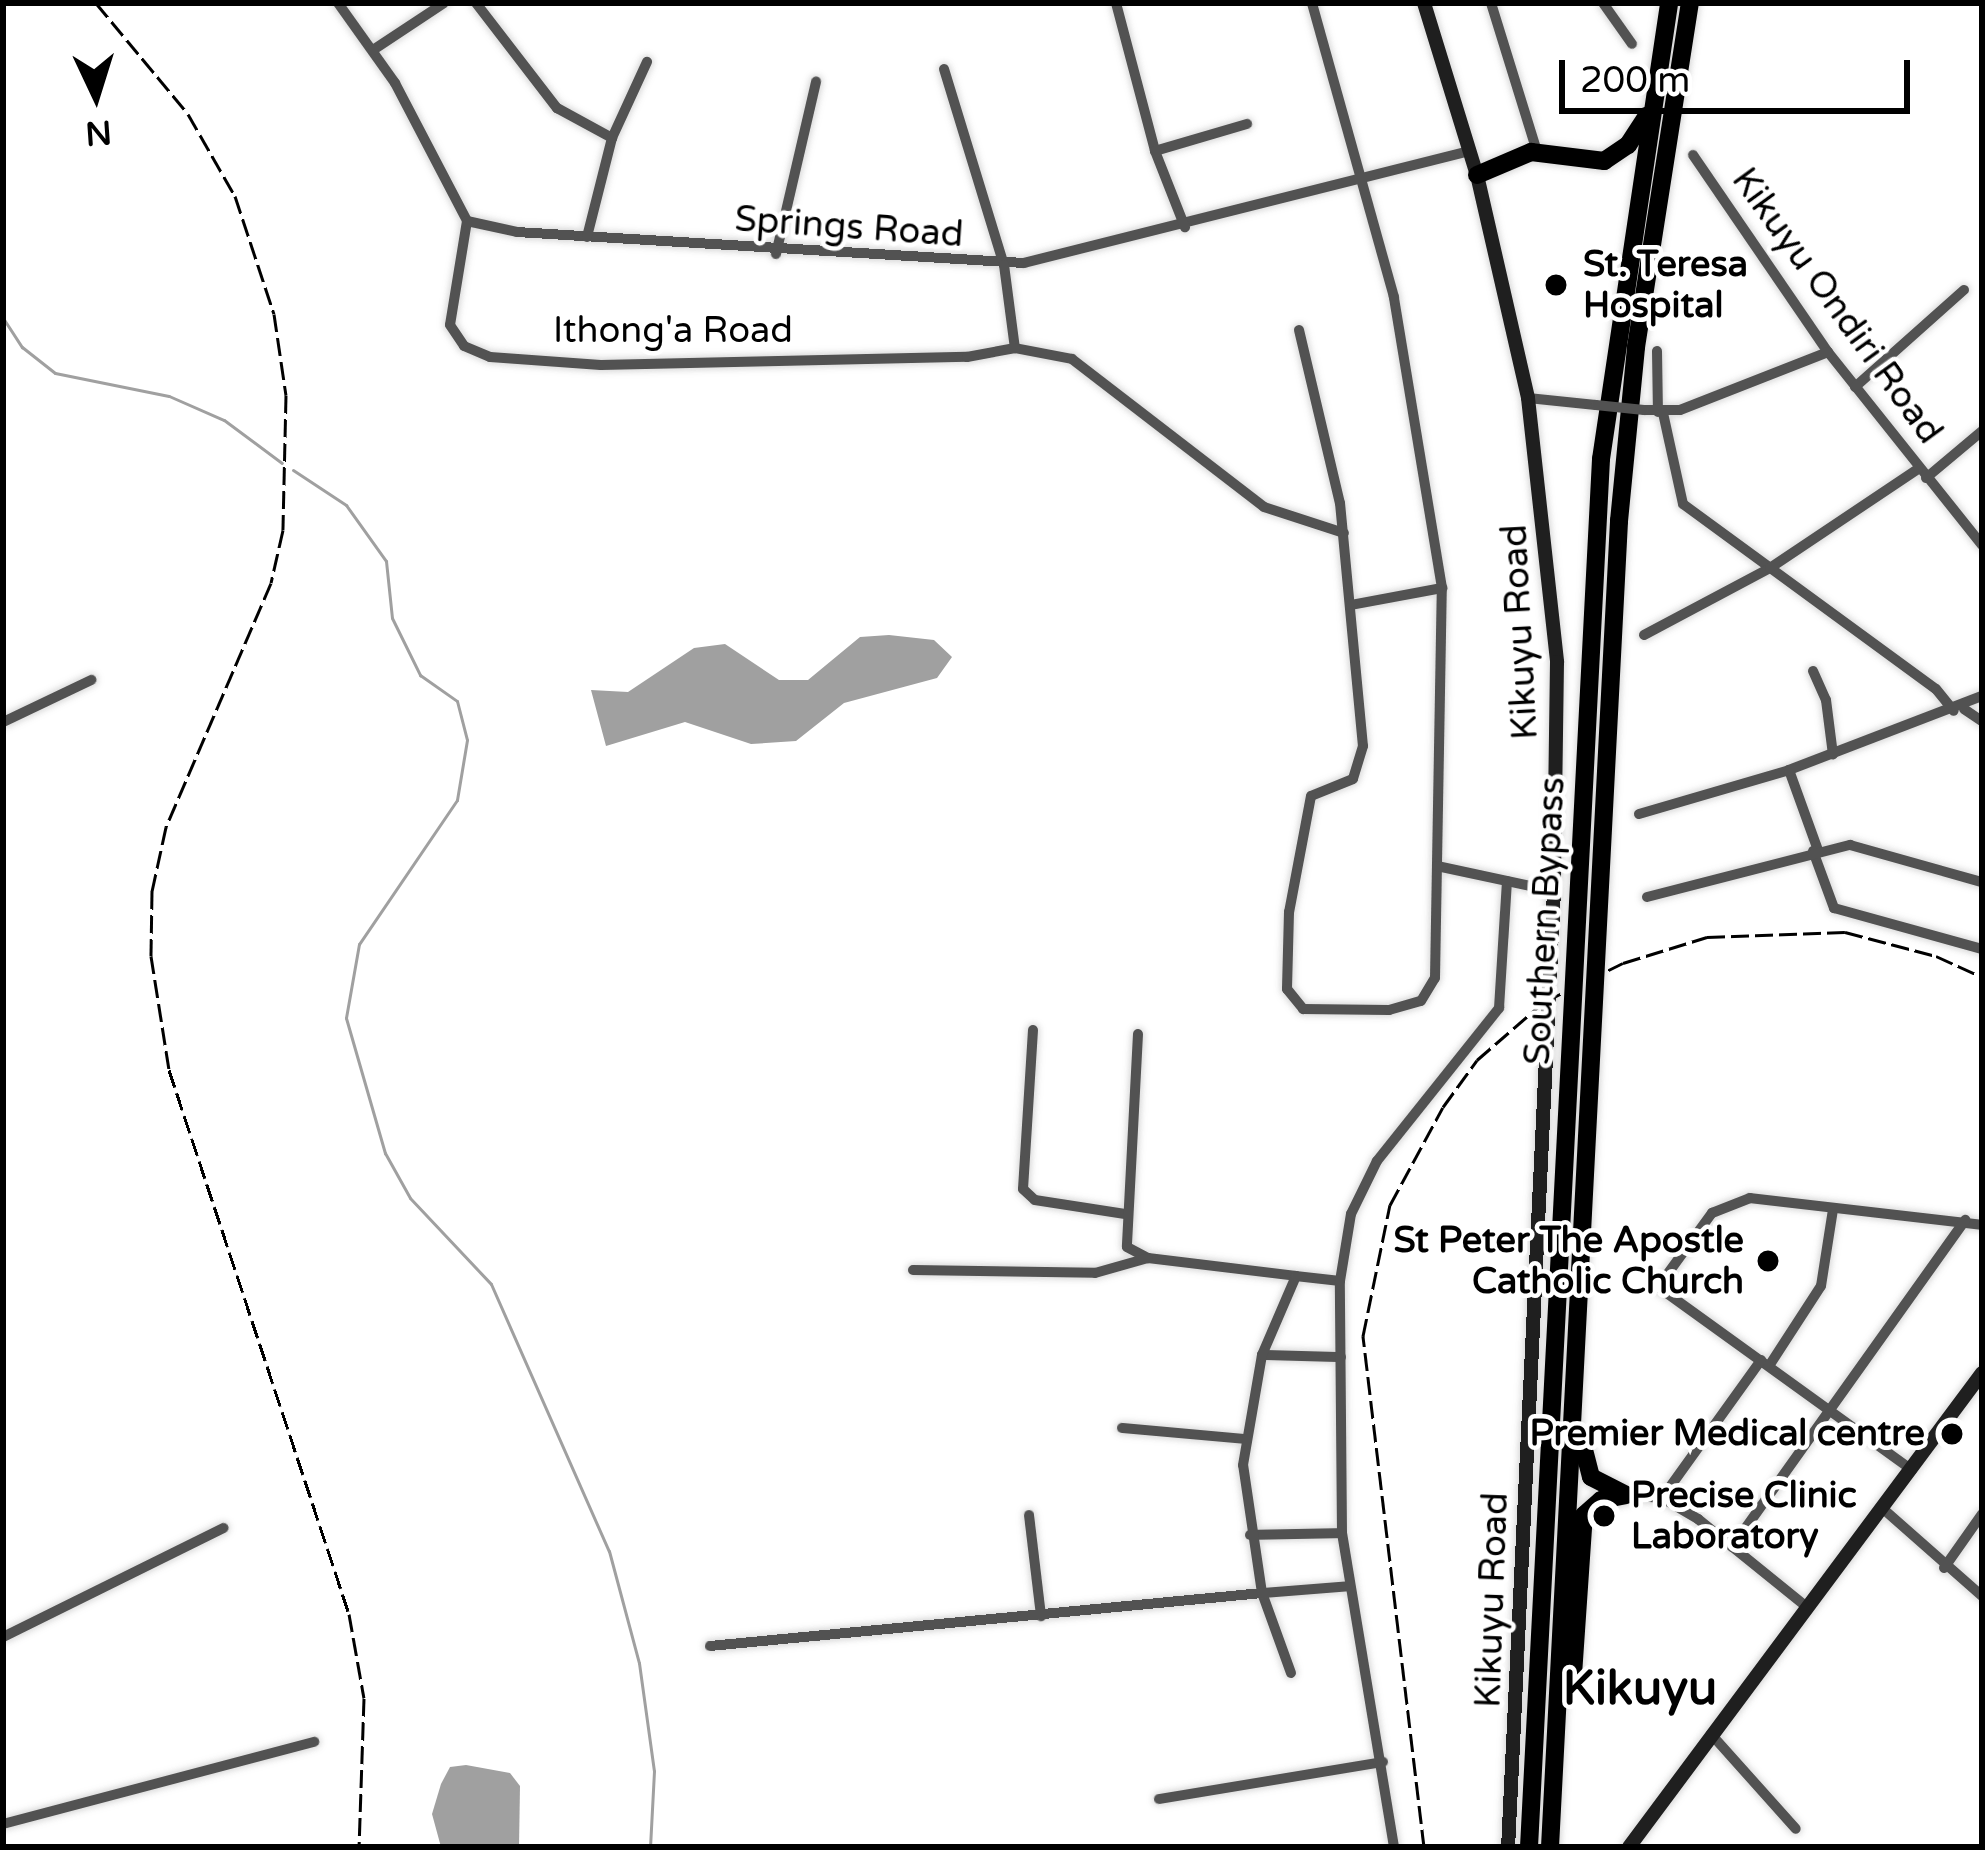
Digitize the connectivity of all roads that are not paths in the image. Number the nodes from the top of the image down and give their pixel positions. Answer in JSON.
{"nodes":[{"id":1,"x":338,"y":3,"type":"edge"},
{"id":2,"x":444,"y":3,"type":"edge"},
{"id":3,"x":476,"y":3,"type":"edge"},
{"id":4,"x":1116,"y":3,"type":"edge"},
{"id":5,"x":1312,"y":3,"type":"edge"},
{"id":6,"x":1424,"y":3,"type":"edge"},
{"id":7,"x":1491,"y":3,"type":"edge"},
{"id":8,"x":1603,"y":3,"type":"edge"},
{"id":9,"x":1669,"y":3,"type":"edge"},
{"id":10,"x":1690,"y":3,"type":"edge"},
{"id":11,"x":1632,"y":44,"type":"dead end"},
{"id":12,"x":373,"y":50,"type":"junction"},
{"id":13,"x":647,"y":62,"type":"dead end"},
{"id":14,"x":944,"y":69,"type":"dead end"},
{"id":15,"x":816,"y":82,"type":"dead end"},
{"id":16,"x":1652,"y":106,"type":"junction"},
{"id":17,"x":1247,"y":124,"type":"dead end"},
{"id":18,"x":612,"y":138,"type":"junction"},
{"id":19,"x":1155,"y":151,"type":"junction"},
{"id":20,"x":1470,"y":152,"type":"junction"},
{"id":21,"x":1537,"y":152,"type":"junction"},
{"id":22,"x":1693,"y":155,"type":"dead end"},
{"id":23,"x":1477,"y":175,"type":"junction"},
{"id":24,"x":1365,"y":177,"type":"junction"},
{"id":25,"x":467,"y":221,"type":"junction"},
{"id":26,"x":1185,"y":227,"type":"junction"},
{"id":27,"x":587,"y":237,"type":"junction"},
{"id":28,"x":776,"y":254,"type":"junction"},
{"id":29,"x":1004,"y":265,"type":"junction"},
{"id":30,"x":1964,"y":290,"type":"dead end"},
{"id":31,"x":1299,"y":330,"type":"dead end"},
{"id":32,"x":1015,"y":348,"type":"junction"},
{"id":33,"x":1658,"y":351,"type":"dead end"},
{"id":34,"x":1828,"y":352,"type":"junction"},
{"id":35,"x":1855,"y":387,"type":"junction"},
{"id":36,"x":1528,"y":398,"type":"junction"},
{"id":37,"x":1660,"y":412,"type":"junction"},
{"id":38,"x":1982,"y":431,"type":"edge"},
{"id":39,"x":1922,"y":474,"type":"junction"},
{"id":40,"x":1344,"y":533,"type":"junction"},
{"id":41,"x":1982,"y":545,"type":"edge"},
{"id":42,"x":1770,"y":568,"type":"junction"},
{"id":43,"x":1442,"y":588,"type":"junction"},
{"id":44,"x":1351,"y":605,"type":"junction"},
{"id":45,"x":1644,"y":635,"type":"dead end"},
{"id":46,"x":1813,"y":671,"type":"dead end"},
{"id":47,"x":91,"y":680,"type":"dead end"},
{"id":48,"x":1982,"y":696,"type":"edge"},
{"id":49,"x":1959,"y":710,"type":"junction"},
{"id":50,"x":1982,"y":721,"type":"edge"},
{"id":51,"x":3,"y":722,"type":"edge"},
{"id":52,"x":1833,"y":755,"type":"junction"},
{"id":53,"x":1789,"y":770,"type":"junction"},
{"id":54,"x":1639,"y":814,"type":"dead end"},
{"id":55,"x":1816,"y":851,"type":"junction"},
{"id":56,"x":1436,"y":866,"type":"junction"},
{"id":57,"x":1507,"y":881,"type":"junction"},
{"id":58,"x":1982,"y":882,"type":"edge"},
{"id":59,"x":1554,"y":891,"type":"junction"},
{"id":60,"x":1647,"y":897,"type":"dead end"},
{"id":61,"x":1982,"y":949,"type":"edge"},
{"id":62,"x":1033,"y":1030,"type":"dead end"},
{"id":63,"x":1138,"y":1034,"type":"dead end"},
{"id":64,"x":1833,"y":1209,"type":"junction"},
{"id":65,"x":1125,"y":1214,"type":"junction"},
{"id":66,"x":1965,"y":1220,"type":"junction"},
{"id":67,"x":1982,"y":1225,"type":"edge"},
{"id":68,"x":1148,"y":1258,"type":"junction"},
{"id":69,"x":913,"y":1270,"type":"dead end"},
{"id":70,"x":1296,"y":1276,"type":"junction"},
{"id":71,"x":1340,"y":1281,"type":"junction"},
{"id":72,"x":1577,"y":1327,"type":"junction"},
{"id":73,"x":1262,"y":1355,"type":"junction"},
{"id":74,"x":1342,"y":1358,"type":"junction"},
{"id":75,"x":1765,"y":1363,"type":"junction"},
{"id":76,"x":1982,"y":1373,"type":"edge"},
{"id":77,"x":1830,"y":1411,"type":"junction"},
{"id":78,"x":1122,"y":1428,"type":"dead end"},
{"id":79,"x":1245,"y":1439,"type":"junction"},
{"id":80,"x":1912,"y":1470,"type":"junction"},
{"id":81,"x":1626,"y":1495,"type":"junction"},
{"id":82,"x":1662,"y":1498,"type":"junction"},
{"id":83,"x":1881,"y":1507,"type":"junction"},
{"id":84,"x":1982,"y":1514,"type":"edge"},
{"id":85,"x":1029,"y":1515,"type":"dead end"},
{"id":86,"x":224,"y":1528,"type":"dead end"},
{"id":87,"x":1342,"y":1534,"type":"junction"},
{"id":88,"x":1250,"y":1535,"type":"junction"},
{"id":89,"x":1732,"y":1547,"type":"junction"},
{"id":90,"x":1944,"y":1568,"type":"junction"},
{"id":91,"x":1350,"y":1586,"type":"junction"},
{"id":92,"x":1262,"y":1593,"type":"junction"},
{"id":93,"x":1982,"y":1596,"type":"edge"},
{"id":94,"x":1808,"y":1608,"type":"junction"},
{"id":95,"x":1041,"y":1616,"type":"junction"},
{"id":96,"x":3,"y":1637,"type":"edge"},
{"id":97,"x":710,"y":1646,"type":"dead end"},
{"id":98,"x":1291,"y":1673,"type":"dead end"},
{"id":99,"x":1558,"y":1696,"type":"junction"},
{"id":100,"x":1711,"y":1734,"type":"junction"},
{"id":101,"x":314,"y":1742,"type":"dead end"},
{"id":102,"x":1383,"y":1762,"type":"junction"},
{"id":103,"x":1159,"y":1799,"type":"dead end"},
{"id":104,"x":3,"y":1824,"type":"edge"},
{"id":105,"x":1796,"y":1829,"type":"dead end"},
{"id":106,"x":1391,"y":1846,"type":"edge"},
{"id":107,"x":1508,"y":1847,"type":"edge"},
{"id":108,"x":1529,"y":1847,"type":"edge"},
{"id":109,"x":1550,"y":1847,"type":"edge"},
{"id":110,"x":1629,"y":1847,"type":"edge"}],
"edges":[{"from":1,"to":12,"type":"street"},
{"from":2,"to":12,"type":"street"},
{"from":3,"to":18,"type":"street"},
{"from":4,"to":19,"type":"street"},
{"from":5,"to":24,"type":"street"},
{"from":6,"to":20,"type":"main road","name":"Kikuyu Road"},
{"from":7,"to":21,"type":"street"},
{"from":8,"to":11,"type":"street"},
{"from":9,"to":16,"type":"highway","name":"Southern Bypass"},
{"from":10,"to":72,"type":"highway","name":"Southern Bypass"},
{"from":12,"to":25,"type":"street"},
{"from":13,"to":18,"type":"street"},
{"from":14,"to":29,"type":"street"},
{"from":15,"to":28,"type":"street"},
{"from":16,"to":21,"type":"highway"},
{"from":16,"to":108,"type":"highway","name":"Southern Bypass"},
{"from":17,"to":19,"type":"street"},
{"from":18,"to":27,"type":"street"},
{"from":19,"to":26,"type":"street"},
{"from":20,"to":23,"type":"main road","name":"Kikuyu Road"},
{"from":20,"to":24,"type":"street","name":"Springs Road"},
{"from":21,"to":23,"type":"highway"},
{"from":22,"to":34,"type":"street","name":"Kikuyu Ondiri Road"},
{"from":23,"to":36,"type":"main road","name":"Kikuyu Road"},
{"from":24,"to":26,"type":"street","name":"Springs Road"},
{"from":24,"to":43,"type":"street"},
{"from":25,"to":27,"type":"street","name":"Springs Road"},
{"from":25,"to":32,"type":"street","name":"Ithong'a Road"},
{"from":26,"to":29,"type":"street","name":"Springs Road"},
{"from":27,"to":28,"type":"street","name":"Springs Road"},
{"from":28,"to":29,"type":"street","name":"Springs Road"},
{"from":29,"to":32,"type":"street"},
{"from":30,"to":35,"type":"street"},
{"from":31,"to":40,"type":"street"},
{"from":32,"to":40,"type":"street"},
{"from":33,"to":37,"type":"street"},
{"from":34,"to":35,"type":"street","name":"Kikuyu Ondiri Road"},
{"from":34,"to":37,"type":"street"},
{"from":35,"to":39,"type":"street","name":"Kikuyu Ondiri Road"},
{"from":36,"to":37,"type":"street","bridge":true},
{"from":36,"to":59,"type":"main road","name":"Kikuyu Road"},
{"from":37,"to":42,"type":"street"},
{"from":38,"to":39,"type":"street"},
{"from":39,"to":41,"type":"street","name":"Kikuyu Ondiri Road"},
{"from":39,"to":42,"type":"street"},
{"from":40,"to":44,"type":"street"},
{"from":42,"to":45,"type":"street"},
{"from":42,"to":49,"type":"street"},
{"from":43,"to":44,"type":"street"},
{"from":43,"to":56,"type":"street"},
{"from":44,"to":56,"type":"street"},
{"from":46,"to":52,"type":"street"},
{"from":47,"to":51,"type":"street"},
{"from":48,"to":49,"type":"street"},
{"from":49,"to":50,"type":"street"},
{"from":49,"to":52,"type":"street"},
{"from":52,"to":53,"type":"street"},
{"from":53,"to":54,"type":"street"},
{"from":53,"to":55,"type":"street"},
{"from":55,"to":58,"type":"street"},
{"from":55,"to":60,"type":"street"},
{"from":55,"to":61,"type":"street"},
{"from":56,"to":57,"type":"street"},
{"from":57,"to":59,"type":"street"},
{"from":57,"to":71,"type":"street"},
{"from":59,"to":107,"type":"main road","name":"Kikuyu Road"},
{"from":62,"to":65,"type":"street"},
{"from":63,"to":65,"type":"street"},
{"from":64,"to":66,"type":"street"},
{"from":64,"to":75,"type":"street"},
{"from":64,"to":75,"type":"street"},
{"from":65,"to":68,"type":"street"},
{"from":66,"to":67,"type":"street"},
{"from":66,"to":77,"type":"street"},
{"from":68,"to":69,"type":"street"},
{"from":68,"to":70,"type":"street"},
{"from":70,"to":71,"type":"street"},
{"from":70,"to":73,"type":"street"},
{"from":71,"to":74,"type":"street"},
{"from":72,"to":81,"type":"highway"},
{"from":72,"to":99,"type":"highway","name":"Southern Bypass"},
{"from":73,"to":74,"type":"street"},
{"from":73,"to":79,"type":"street"},
{"from":74,"to":87,"type":"street"},
{"from":75,"to":77,"type":"street"},
{"from":75,"to":82,"type":"street"},
{"from":76,"to":80,"type":"main road"},
{"from":77,"to":80,"type":"street"},
{"from":77,"to":89,"type":"street"},
{"from":78,"to":79,"type":"street"},
{"from":79,"to":88,"type":"street"},
{"from":80,"to":83,"type":"main road"},
{"from":81,"to":82,"type":"street"},
{"from":81,"to":99,"type":"highway"},
{"from":82,"to":89,"type":"street"},
{"from":83,"to":90,"type":"street"},
{"from":83,"to":94,"type":"main road"},
{"from":84,"to":90,"type":"street"},
{"from":85,"to":95,"type":"street"},
{"from":86,"to":96,"type":"street"},
{"from":87,"to":88,"type":"street"},
{"from":87,"to":91,"type":"street"},
{"from":88,"to":92,"type":"street"},
{"from":89,"to":94,"type":"street"},
{"from":90,"to":93,"type":"street"},
{"from":91,"to":92,"type":"street"},
{"from":91,"to":102,"type":"street"},
{"from":92,"to":95,"type":"street"},
{"from":92,"to":98,"type":"street"},
{"from":94,"to":100,"type":"main road"},
{"from":95,"to":97,"type":"street"},
{"from":99,"to":109,"type":"highway","name":"Southern Bypass"},
{"from":100,"to":105,"type":"street"},
{"from":100,"to":110,"type":"main road"},
{"from":101,"to":104,"type":"street"},
{"from":102,"to":103,"type":"street"},
{"from":102,"to":106,"type":"street"}]}
